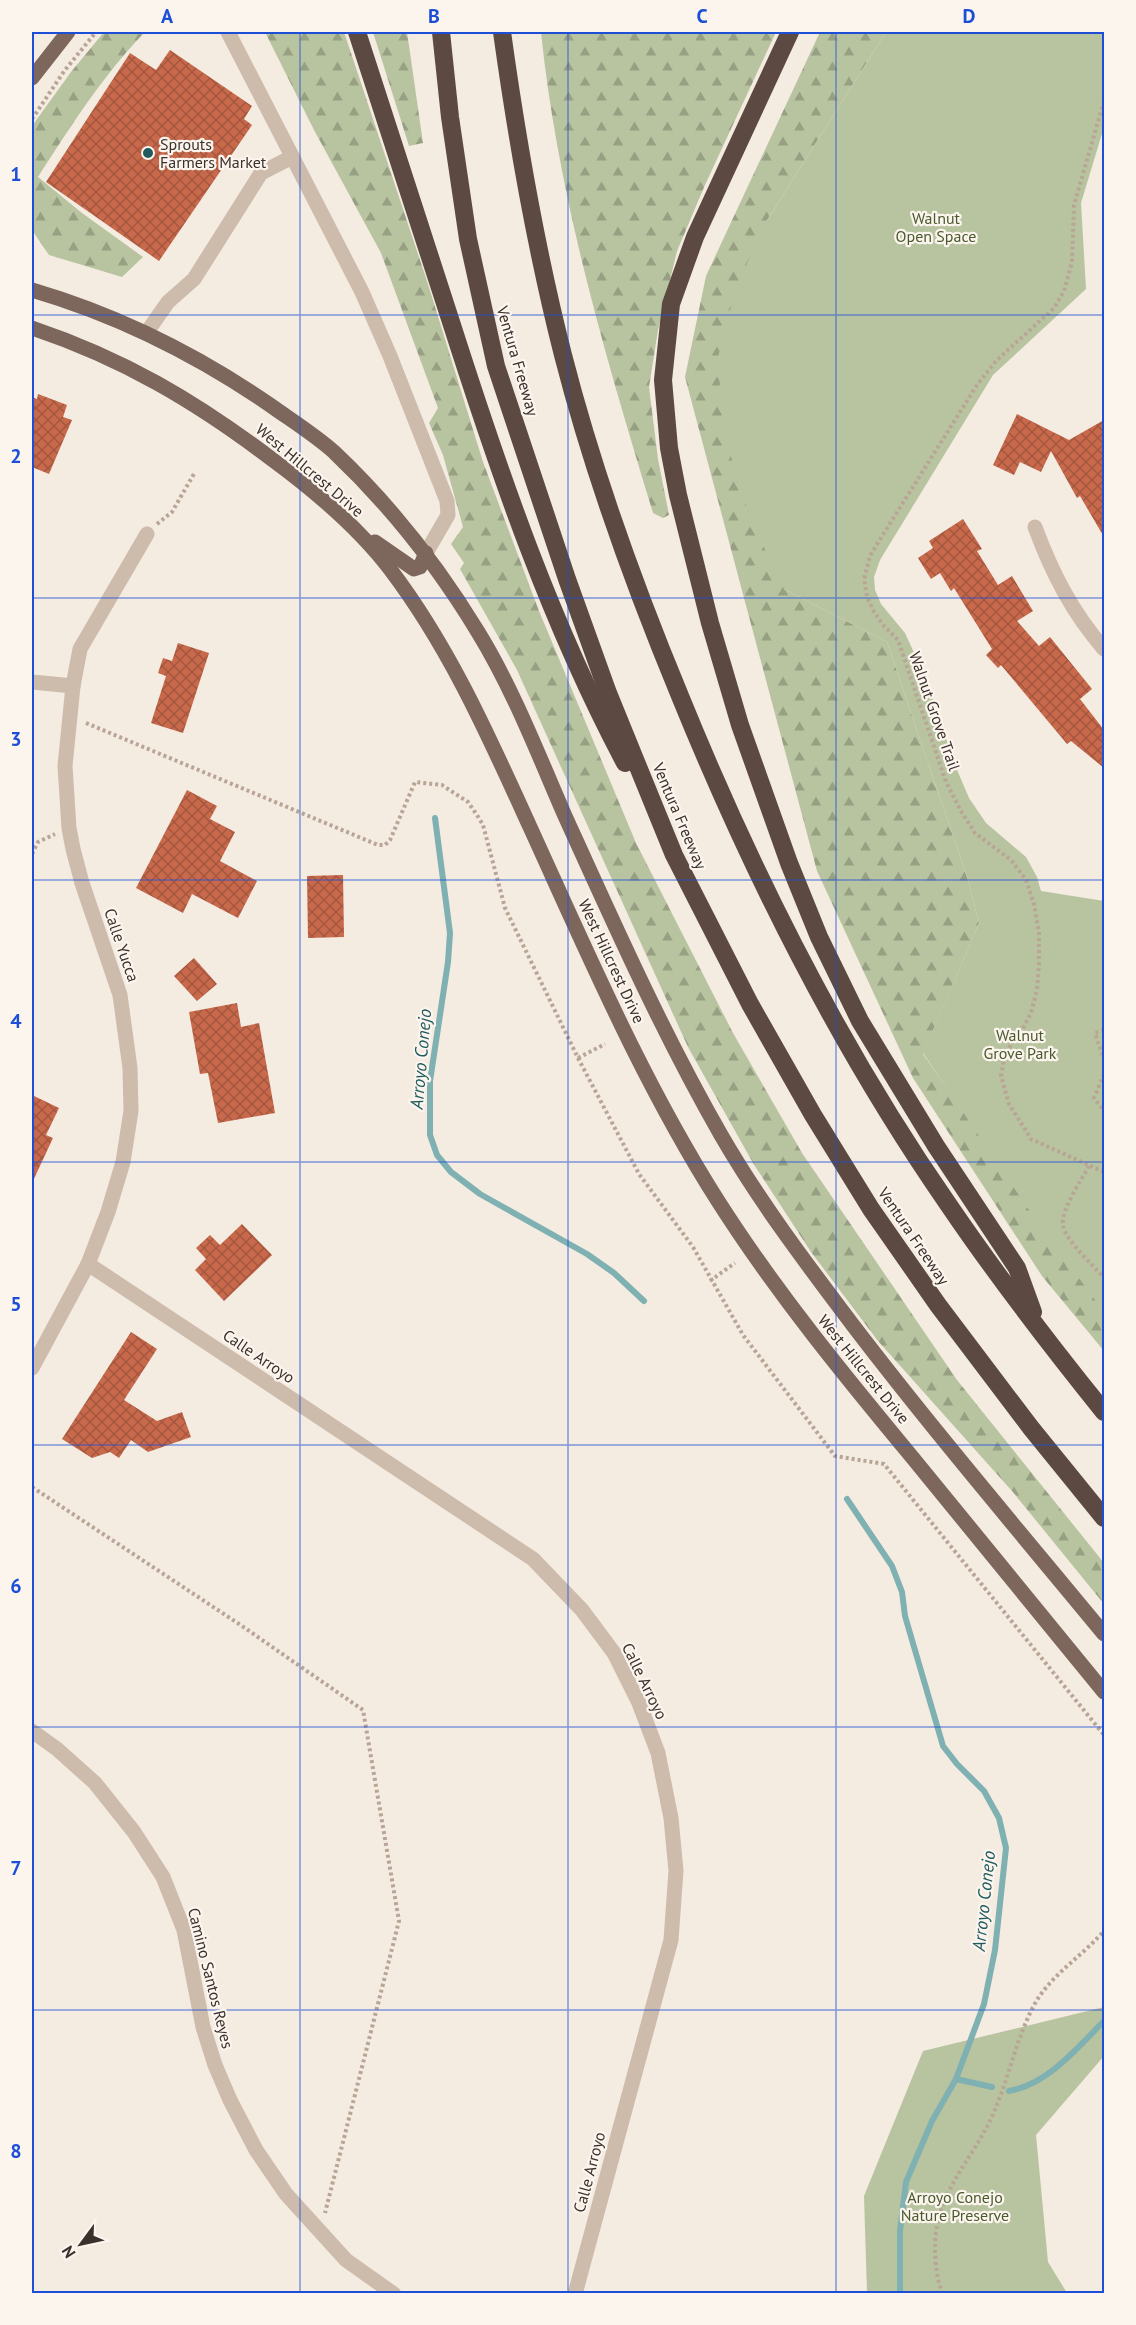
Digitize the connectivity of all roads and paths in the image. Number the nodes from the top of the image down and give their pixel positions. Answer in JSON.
{"nodes":[{"id":1,"x":68,"y":32,"type":"edge"},
{"id":2,"x":96,"y":32,"type":"edge"},
{"id":3,"x":228,"y":32,"type":"edge"},
{"id":4,"x":357,"y":32,"type":"edge"},
{"id":5,"x":441,"y":32,"type":"edge"},
{"id":6,"x":502,"y":32,"type":"edge"},
{"id":7,"x":790,"y":32,"type":"edge"},
{"id":8,"x":32,"y":78,"type":"edge"},
{"id":9,"x":1104,"y":101,"type":"edge"},
{"id":10,"x":32,"y":119,"type":"edge"},
{"id":11,"x":292,"y":157,"type":"junction"},
{"id":12,"x":32,"y":290,"type":"edge"},
{"id":13,"x":32,"y":328,"type":"edge"},
{"id":14,"x":147,"y":332,"type":"junction"},
{"id":15,"x":195,"y":472,"type":"dead end"},
{"id":16,"x":168,"y":515,"type":"dead end"},
{"id":17,"x":350,"y":526,"type":"junction"},
{"id":18,"x":1035,"y":527,"type":"dead end"},
{"id":19,"x":147,"y":534,"type":"dead end"},
{"id":20,"x":426,"y":553,"type":"junction"},
{"id":21,"x":1104,"y":648,"type":"edge"},
{"id":22,"x":32,"y":682,"type":"edge"},
{"id":23,"x":73,"y":686,"type":"junction"},
{"id":24,"x":69,"y":716,"type":"junction"},
{"id":25,"x":69,"y":828,"type":"junction"},
{"id":26,"x":32,"y":854,"type":"edge"},
{"id":27,"x":674,"y":855,"type":"junction"},
{"id":28,"x":1104,"y":1030,"type":"edge"},
{"id":29,"x":605,"y":1044,"type":"dead end"},
{"id":30,"x":578,"y":1058,"type":"junction"},
{"id":31,"x":1104,"y":1059,"type":"edge"},
{"id":32,"x":1104,"y":1074,"type":"edge"},
{"id":33,"x":1104,"y":1111,"type":"edge"},
{"id":34,"x":1089,"y":1166,"type":"junction"},
{"id":35,"x":1104,"y":1172,"type":"edge"},
{"id":36,"x":735,"y":1263,"type":"dead end"},
{"id":37,"x":88,"y":1264,"type":"junction"},
{"id":38,"x":1104,"y":1278,"type":"edge"},
{"id":39,"x":710,"y":1281,"type":"junction"},
{"id":40,"x":1041,"y":1333,"type":"junction"},
{"id":41,"x":32,"y":1368,"type":"edge"},
{"id":42,"x":1104,"y":1412,"type":"edge"},
{"id":43,"x":32,"y":1487,"type":"edge"},
{"id":44,"x":1104,"y":1518,"type":"edge"},
{"id":45,"x":1104,"y":1634,"type":"edge"},
{"id":46,"x":1104,"y":1692,"type":"edge"},
{"id":47,"x":32,"y":1731,"type":"edge"},
{"id":48,"x":1104,"y":1735,"type":"edge"},
{"id":49,"x":1104,"y":1931,"type":"edge"},
{"id":50,"x":318,"y":2228,"type":"junction"},
{"id":51,"x":394,"y":2294,"type":"edge"},
{"id":52,"x":575,"y":2294,"type":"edge"},
{"id":53,"x":943,"y":2294,"type":"edge"}],
"edges":[{"from":1,"to":8,"type":"main road"},
{"from":2,"to":10,"type":"path"},
{"from":3,"to":11,"type":"street"},
{"from":4,"to":27,"type":"highway"},
{"from":5,"to":27,"type":"highway","name":"Ventura Freeway"},
{"from":6,"to":40,"type":"highway"},
{"from":7,"to":40,"type":"highway"},
{"from":9,"to":34,"type":"path","name":"Walnut Grove Trail"},
{"from":11,"to":14,"type":"street"},
{"from":11,"to":20,"type":"street"},
{"from":12,"to":14,"type":"main road","name":"West Hillcrest Drive"},
{"from":13,"to":17,"type":"main road","name":"West Hillcrest Drive"},
{"from":14,"to":20,"type":"main road","name":"West Hillcrest Drive"},
{"from":15,"to":16,"type":"path"},
{"from":17,"to":20,"type":"main road"},
{"from":17,"to":46,"type":"main road","name":"West Hillcrest Drive"},
{"from":18,"to":21,"type":"street"},
{"from":19,"to":23,"type":"street","name":"Calle Yucca"},
{"from":20,"to":45,"type":"main road","name":"West Hillcrest Drive"},
{"from":22,"to":23,"type":"street"},
{"from":23,"to":24,"type":"street","name":"Calle Yucca"},
{"from":24,"to":25,"type":"street","name":"Calle Yucca"},
{"from":24,"to":30,"type":"path"},
{"from":25,"to":26,"type":"path"},
{"from":25,"to":37,"type":"street","name":"Calle Yucca"},
{"from":27,"to":44,"type":"highway","name":"Ventura Freeway"},
{"from":28,"to":31,"type":"path"},
{"from":29,"to":30,"type":"path"},
{"from":30,"to":39,"type":"path"},
{"from":32,"to":33,"type":"path"},
{"from":34,"to":35,"type":"path","name":"Walnut Grove Trail"},
{"from":34,"to":38,"type":"path"},
{"from":36,"to":39,"type":"path"},
{"from":37,"to":41,"type":"street","name":"Calle Yucca"},
{"from":37,"to":52,"type":"street","name":"Calle Arroyo"},
{"from":39,"to":48,"type":"path"},
{"from":40,"to":42,"type":"highway"},
{"from":43,"to":50,"type":"path"},
{"from":47,"to":50,"type":"street","name":"Camino Santos Reyes"},
{"from":49,"to":53,"type":"path"},
{"from":50,"to":51,"type":"street","name":"Camino Santos Reyes"}]}
